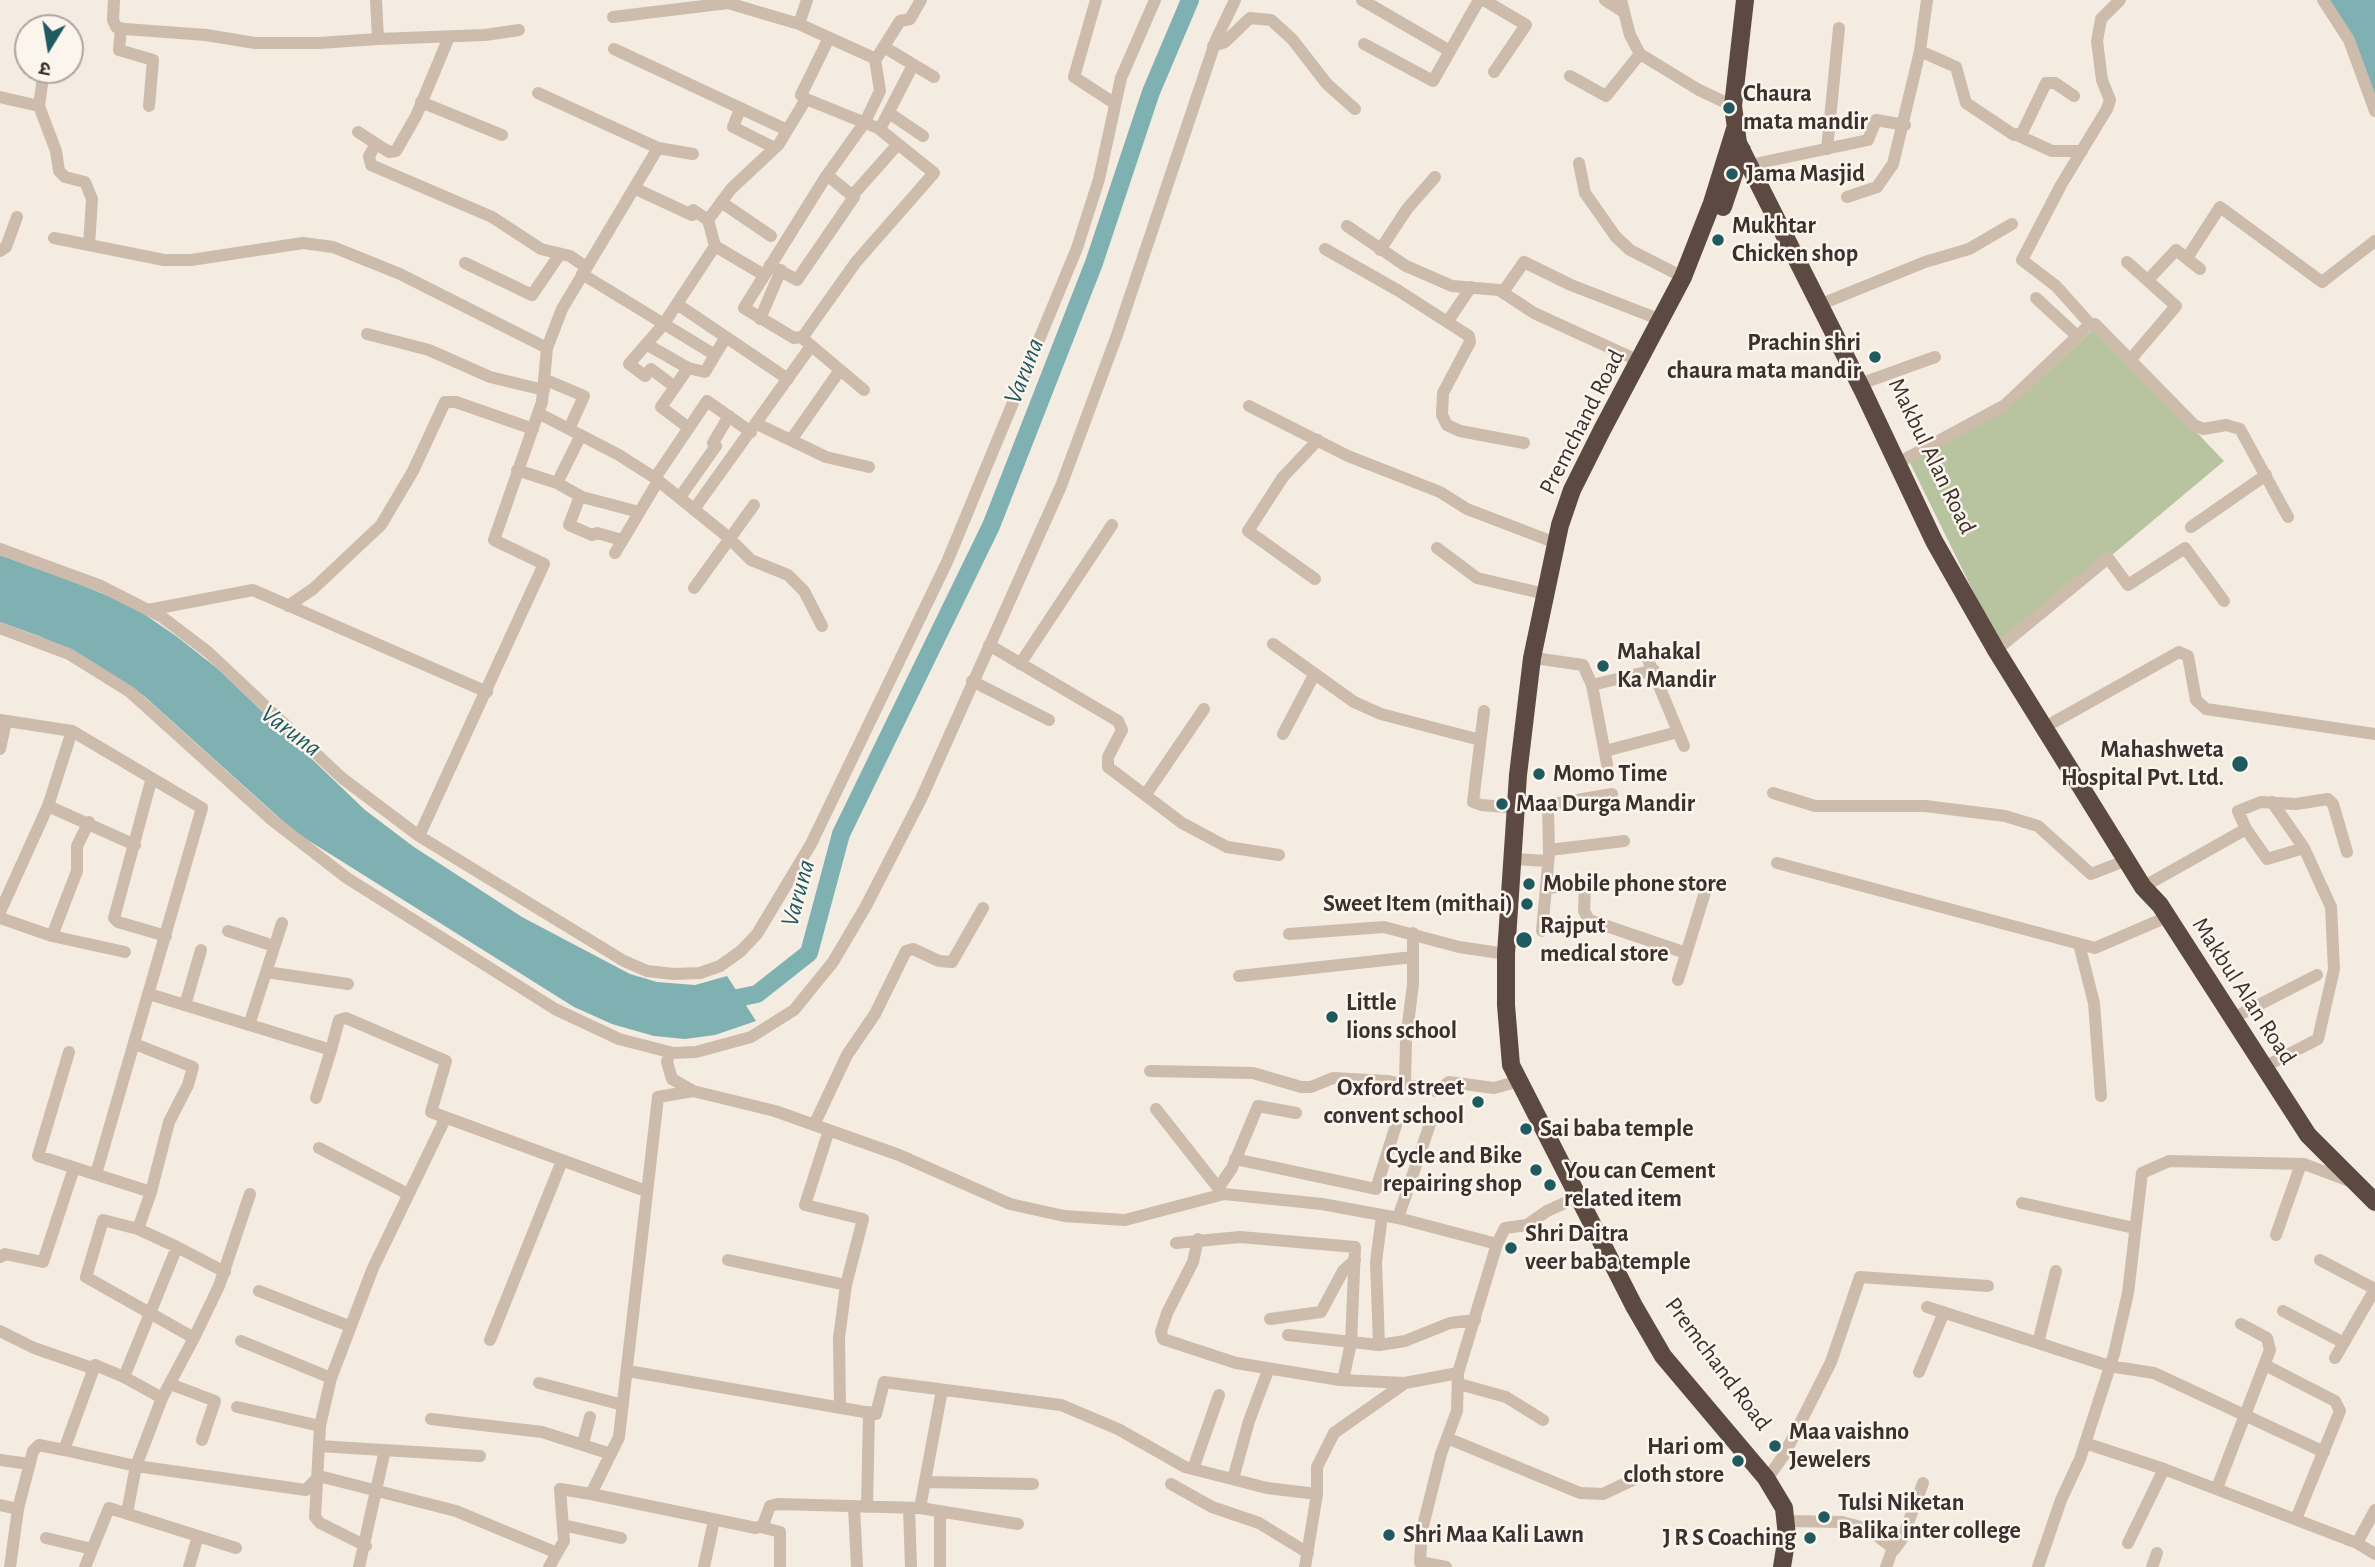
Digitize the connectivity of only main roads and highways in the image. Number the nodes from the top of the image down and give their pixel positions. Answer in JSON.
{"nodes":[{"id":1,"x":1745,"y":0,"type":"edge"},
{"id":2,"x":1756,"y":0,"type":"edge"},
{"id":3,"x":1735,"y":129,"type":"junction"},
{"id":4,"x":1742,"y":150,"type":"junction"},
{"id":5,"x":1825,"y":303,"type":"junction"},
{"id":6,"x":1864,"y":383,"type":"junction"},
{"id":7,"x":1920,"y":499,"type":"junction"},
{"id":8,"x":2001,"y":647,"type":"junction"},
{"id":9,"x":1518,"y":800,"type":"junction"},
{"id":10,"x":2148,"y":885,"type":"junction"},
{"id":11,"x":1508,"y":1040,"type":"junction"},
{"id":12,"x":2287,"y":1103,"type":"junction"},
{"id":13,"x":2375,"y":1188,"type":"edge"},
{"id":14,"x":1582,"y":1195,"type":"junction"},
{"id":15,"x":2375,"y":1202,"type":"edge"},
{"id":16,"x":1791,"y":1521,"type":"junction"},
{"id":17,"x":1782,"y":1567,"type":"edge"},
{"id":18,"x":1790,"y":1567,"type":"edge"}],
"edges":[{"from":1,"to":3,"type":"highway","name":"Makbul Alan Road"},
{"from":2,"to":5,"type":"highway","name":"Makbul Alan Road"},
{"from":3,"to":4,"type":"highway","name":"Makbul Alan Road"},
{"from":3,"to":9,"type":"highway","name":"Premchand Road"},
{"from":4,"to":5,"type":"highway","name":"Makbul Alan Road"},
{"from":4,"to":9,"type":"highway","name":"Premchand Road"},
{"from":5,"to":6,"type":"highway","name":"Makbul Alan Road"},
{"from":6,"to":7,"type":"highway","name":"Makbul Alan Road"},
{"from":6,"to":7,"type":"highway","name":"Makbul Alan Road"},
{"from":7,"to":8,"type":"highway","name":"Makbul Alan Road"},
{"from":8,"to":10,"type":"highway","name":"Makbul Alan Road"},
{"from":8,"to":10,"type":"highway","name":"Makbul Alan Road"},
{"from":9,"to":11,"type":"highway","name":"Premchand Road"},
{"from":10,"to":12,"type":"highway","name":"Makbul Alan Road"},
{"from":11,"to":14,"type":"highway","name":"Premchand Road"},
{"from":11,"to":14,"type":"highway","name":"Premchand Road"},
{"from":12,"to":13,"type":"highway","name":"Makbul Alan Road"},
{"from":12,"to":15,"type":"highway","name":"Makbul Alan Road"},
{"from":14,"to":16,"type":"highway","name":"Premchand Road"},
{"from":14,"to":16,"type":"highway","name":"Premchand Road"},
{"from":16,"to":17,"type":"highway","name":"Premchand Road"},
{"from":16,"to":18,"type":"highway","name":"Premchand Road"}]}
